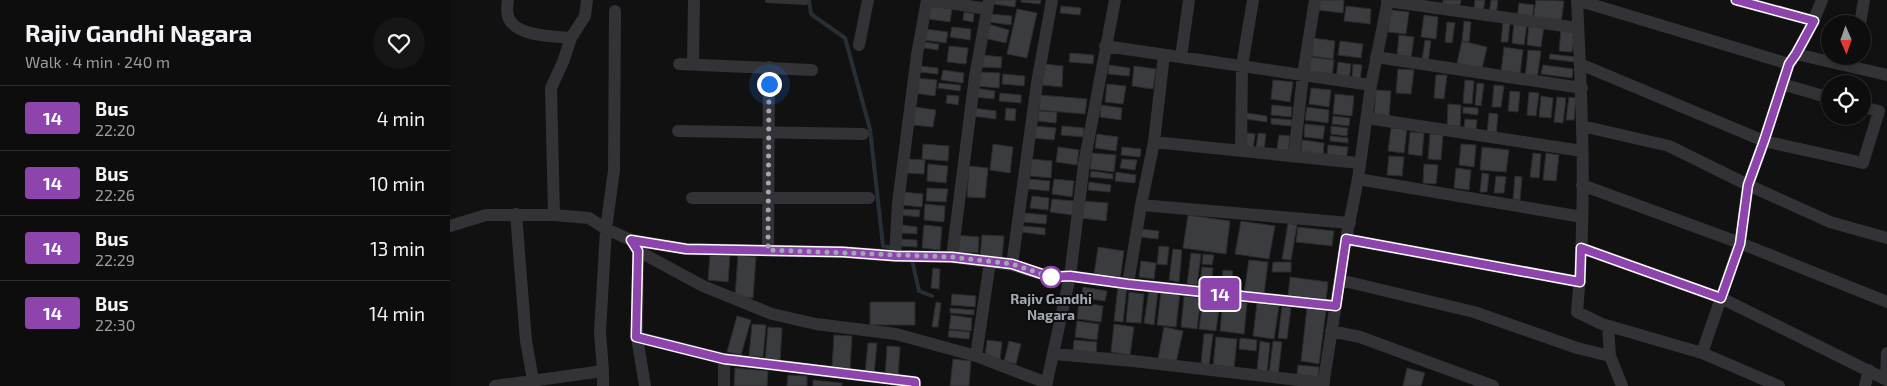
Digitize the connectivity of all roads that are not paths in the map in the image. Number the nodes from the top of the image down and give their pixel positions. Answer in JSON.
{"nodes":[{"id":1,"x":508,"y":0,"type":"edge"},
{"id":2,"x":586,"y":0,"type":"edge"},
{"id":3,"x":694,"y":0,"type":"edge"},
{"id":4,"x":768,"y":0,"type":"edge"},
{"id":5,"x":868,"y":0,"type":"edge"},
{"id":6,"x":927,"y":0,"type":"edge"},
{"id":7,"x":931,"y":0,"type":"edge"},
{"id":8,"x":1052,"y":0,"type":"edge"},
{"id":9,"x":1115,"y":0,"type":"edge"},
{"id":10,"x":1189,"y":0,"type":"edge"},
{"id":11,"x":1253,"y":0,"type":"edge"},
{"id":12,"x":1315,"y":0,"type":"edge"},
{"id":13,"x":1388,"y":0,"type":"edge"},
{"id":14,"x":1577,"y":0,"type":"edge"},
{"id":15,"x":1736,"y":0,"type":"edge"},
{"id":16,"x":1822,"y":0,"type":"edge"},
{"id":17,"x":1864,"y":0,"type":"edge"},
{"id":18,"x":805,"y":2,"type":"dead end"},
{"id":19,"x":988,"y":5,"type":"edge"},
{"id":20,"x":1468,"y":6,"type":"edge"},
{"id":21,"x":615,"y":11,"type":"dead end"},
{"id":22,"x":1862,"y":15,"type":"edge"},
{"id":23,"x":1814,"y":21,"type":"junction"},
{"id":24,"x":1578,"y":28,"type":"junction"},
{"id":25,"x":571,"y":38,"type":"junction"},
{"id":26,"x":859,"y":45,"type":"dead end"},
{"id":27,"x":1105,"y":46,"type":"junction"},
{"id":28,"x":1164,"y":55,"type":"junction"},
{"id":29,"x":1180,"y":57,"type":"junction"},
{"id":30,"x":1376,"y":57,"type":"junction"},
{"id":31,"x":1792,"y":59,"type":"junction"},
{"id":32,"x":1821,"y":60,"type":"edge"},
{"id":33,"x":679,"y":64,"type":"dead end"},
{"id":34,"x":693,"y":64,"type":"junction"},
{"id":35,"x":1580,"y":64,"type":"junction"},
{"id":36,"x":1862,"y":65,"type":"edge"},
{"id":37,"x":1242,"y":66,"type":"junction"},
{"id":38,"x":769,"y":67,"type":"junction"},
{"id":39,"x":812,"y":70,"type":"dead end"},
{"id":40,"x":1303,"y":75,"type":"junction"},
{"id":41,"x":1887,"y":75,"type":"edge"},
{"id":42,"x":1782,"y":84,"type":"junction"},
{"id":43,"x":1371,"y":85,"type":"junction"},
{"id":44,"x":1582,"y":88,"type":"junction"},
{"id":45,"x":1821,"y":95,"type":"edge"},
{"id":46,"x":1871,"y":109,"type":"edge"},
{"id":47,"x":1367,"y":118,"type":"junction"},
{"id":48,"x":1582,"y":126,"type":"junction"},
{"id":49,"x":678,"y":131,"type":"dead end"},
{"id":50,"x":769,"y":132,"type":"junction"},
{"id":51,"x":862,"y":134,"type":"dead end"},
{"id":52,"x":1764,"y":141,"type":"junction"},
{"id":53,"x":1154,"y":142,"type":"junction"},
{"id":54,"x":1582,"y":151,"type":"junction"},
{"id":55,"x":1241,"y":152,"type":"junction"},
{"id":56,"x":1294,"y":156,"type":"junction"},
{"id":57,"x":1360,"y":163,"type":"junction"},
{"id":58,"x":1358,"y":179,"type":"junction"},
{"id":59,"x":1582,"y":185,"type":"junction"},
{"id":60,"x":1748,"y":185,"type":"junction"},
{"id":61,"x":692,"y":198,"type":"dead end"},
{"id":62,"x":869,"y":198,"type":"dead end"},
{"id":63,"x":768,"y":199,"type":"junction"},
{"id":64,"x":1142,"y":204,"type":"junction"},
{"id":65,"x":516,"y":214,"type":"junction"},
{"id":66,"x":554,"y":215,"type":"junction"},
{"id":67,"x":1582,"y":217,"type":"junction"},
{"id":68,"x":1350,"y":223,"type":"junction"},
{"id":69,"x":450,"y":226,"type":"edge"},
{"id":70,"x":606,"y":229,"type":"junction"},
{"id":71,"x":1887,"y":238,"type":"edge"},
{"id":72,"x":1346,"y":239,"type":"junction"},
{"id":73,"x":1740,"y":244,"type":"junction"},
{"id":74,"x":635,"y":245,"type":"junction"},
{"id":75,"x":1581,"y":248,"type":"junction"},
{"id":76,"x":768,"y":250,"type":"junction"},
{"id":77,"x":901,"y":253,"type":"junction"},
{"id":78,"x":952,"y":257,"type":"junction"},
{"id":79,"x":990,"y":262,"type":"junction"},
{"id":80,"x":1012,"y":264,"type":"junction"},
{"id":81,"x":1070,"y":276,"type":"junction"},
{"id":82,"x":1340,"y":280,"type":"junction"},
{"id":83,"x":1580,"y":282,"type":"junction"},
{"id":84,"x":1128,"y":284,"type":"junction"},
{"id":85,"x":1721,"y":298,"type":"junction"},
{"id":86,"x":1887,"y":302,"type":"edge"},
{"id":87,"x":1336,"y":306,"type":"junction"},
{"id":88,"x":1608,"y":326,"type":"junction"},
{"id":89,"x":1331,"y":331,"type":"junction"},
{"id":90,"x":636,"y":337,"type":"junction"},
{"id":91,"x":1702,"y":353,"type":"junction"},
{"id":92,"x":1887,"y":353,"type":"edge"},
{"id":93,"x":1054,"y":354,"type":"junction"},
{"id":94,"x":976,"y":356,"type":"junction"},
{"id":95,"x":1610,"y":356,"type":"junction"},
{"id":96,"x":724,"y":359,"type":"junction"},
{"id":97,"x":1869,"y":370,"type":"junction"},
{"id":98,"x":603,"y":371,"type":"junction"},
{"id":99,"x":1886,"y":379,"type":"edge"},
{"id":100,"x":533,"y":380,"type":"junction"},
{"id":101,"x":1324,"y":384,"type":"edge"},
{"id":102,"x":1047,"y":385,"type":"edge"},
{"id":103,"x":495,"y":386,"type":"edge"},
{"id":104,"x":603,"y":386,"type":"edge"},
{"id":105,"x":645,"y":386,"type":"edge"},
{"id":106,"x":724,"y":386,"type":"edge"},
{"id":107,"x":915,"y":386,"type":"edge"},
{"id":108,"x":1493,"y":386,"type":"edge"},
{"id":109,"x":1622,"y":386,"type":"edge"},
{"id":110,"x":1779,"y":386,"type":"edge"},
{"id":111,"x":1865,"y":386,"type":"edge"}],
"edges":[{"from":1,"to":25,"type":"street"},
{"from":2,"to":25,"type":"street"},
{"from":3,"to":34,"type":"street"},
{"from":4,"to":18,"type":"lane"},
{"from":5,"to":26,"type":"street"},
{"from":6,"to":77,"type":"street"},
{"from":7,"to":19,"type":"street"},
{"from":8,"to":80,"type":"street"},
{"from":9,"to":27,"type":"street"},
{"from":10,"to":29,"type":"street"},
{"from":11,"to":37,"type":"street"},
{"from":12,"to":40,"type":"street"},
{"from":13,"to":20,"type":"street"},
{"from":13,"to":30,"type":"street"},
{"from":14,"to":24,"type":"street"},
{"from":14,"to":31,"type":"street"},
{"from":15,"to":23,"type":"street"},
{"from":16,"to":23,"type":"street"},
{"from":17,"to":22,"type":"street"},
{"from":19,"to":78,"type":"street"},
{"from":20,"to":24,"type":"street"},
{"from":21,"to":70,"type":"street"},
{"from":23,"to":31,"type":"street"},
{"from":24,"to":35,"type":"street"},
{"from":25,"to":66,"type":"street"},
{"from":27,"to":28,"type":"street"},
{"from":27,"to":81,"type":"street"},
{"from":28,"to":29,"type":"street"},
{"from":28,"to":53,"type":"street"},
{"from":29,"to":37,"type":"street"},
{"from":30,"to":43,"type":"street"},
{"from":30,"to":44,"type":"street"},
{"from":31,"to":32,"type":"street"},
{"from":31,"to":42,"type":"street"},
{"from":33,"to":34,"type":"street"},
{"from":34,"to":38,"type":"street"},
{"from":35,"to":44,"type":"street"},
{"from":35,"to":52,"type":"street"},
{"from":36,"to":41,"type":"street"},
{"from":37,"to":40,"type":"street"},
{"from":37,"to":55,"type":"street"},
{"from":38,"to":39,"type":"street"},
{"from":38,"to":50,"type":"street"},
{"from":40,"to":43,"type":"street"},
{"from":40,"to":56,"type":"street"},
{"from":42,"to":45,"type":"street"},
{"from":42,"to":52,"type":"street"},
{"from":43,"to":47,"type":"street"},
{"from":44,"to":48,"type":"street"},
{"from":46,"to":52,"type":"street"},
{"from":47,"to":54,"type":"street"},
{"from":47,"to":57,"type":"street"},
{"from":48,"to":54,"type":"street"},
{"from":48,"to":60,"type":"street"},
{"from":49,"to":50,"type":"street"},
{"from":50,"to":51,"type":"street"},
{"from":50,"to":63,"type":"street"},
{"from":52,"to":60,"type":"street"},
{"from":53,"to":55,"type":"street"},
{"from":53,"to":64,"type":"street"},
{"from":54,"to":59,"type":"street"},
{"from":55,"to":56,"type":"street"},
{"from":56,"to":57,"type":"street"},
{"from":57,"to":58,"type":"street"},
{"from":58,"to":67,"type":"street"},
{"from":58,"to":68,"type":"street"},
{"from":59,"to":67,"type":"street"},
{"from":59,"to":73,"type":"street"},
{"from":60,"to":71,"type":"street"},
{"from":60,"to":73,"type":"street"},
{"from":61,"to":63,"type":"street"},
{"from":62,"to":63,"type":"street"},
{"from":63,"to":76,"type":"street"},
{"from":64,"to":68,"type":"street"},
{"from":64,"to":84,"type":"street"},
{"from":65,"to":66,"type":"street"},
{"from":65,"to":69,"type":"street"},
{"from":65,"to":100,"type":"street"},
{"from":66,"to":70,"type":"street"},
{"from":67,"to":75,"type":"street"},
{"from":68,"to":72,"type":"street"},
{"from":70,"to":74,"type":"street"},
{"from":70,"to":98,"type":"street"},
{"from":72,"to":82,"type":"street"},
{"from":72,"to":83,"type":"street"},
{"from":73,"to":85,"type":"street"},
{"from":73,"to":86,"type":"street"},
{"from":74,"to":76,"type":"street"},
{"from":74,"to":90,"type":"street"},
{"from":74,"to":94,"type":"street"},
{"from":75,"to":83,"type":"street"},
{"from":75,"to":85,"type":"street"},
{"from":76,"to":77,"type":"street"},
{"from":77,"to":78,"type":"street"},
{"from":78,"to":79,"type":"street"},
{"from":79,"to":80,"type":"street"},
{"from":79,"to":94,"type":"street"},
{"from":80,"to":81,"type":"street"},
{"from":81,"to":84,"type":"street"},
{"from":81,"to":93,"type":"street"},
{"from":82,"to":87,"type":"street"},
{"from":82,"to":95,"type":"street"},
{"from":83,"to":88,"type":"street"},
{"from":84,"to":87,"type":"street"},
{"from":85,"to":91,"type":"street"},
{"from":85,"to":97,"type":"street"},
{"from":87,"to":89,"type":"street"},
{"from":88,"to":91,"type":"street"},
{"from":88,"to":95,"type":"street"},
{"from":89,"to":101,"type":"street"},
{"from":89,"to":108,"type":"street"},
{"from":90,"to":96,"type":"street"},
{"from":90,"to":105,"type":"street"},
{"from":91,"to":110,"type":"street"},
{"from":92,"to":99,"type":"street"},
{"from":93,"to":101,"type":"street"},
{"from":93,"to":102,"type":"street"},
{"from":94,"to":102,"type":"street"},
{"from":95,"to":109,"type":"street"},
{"from":96,"to":106,"type":"street"},
{"from":96,"to":107,"type":"street"},
{"from":97,"to":99,"type":"street"},
{"from":97,"to":111,"type":"street"},
{"from":98,"to":100,"type":"street"},
{"from":98,"to":104,"type":"street"},
{"from":100,"to":103,"type":"street"}]}
